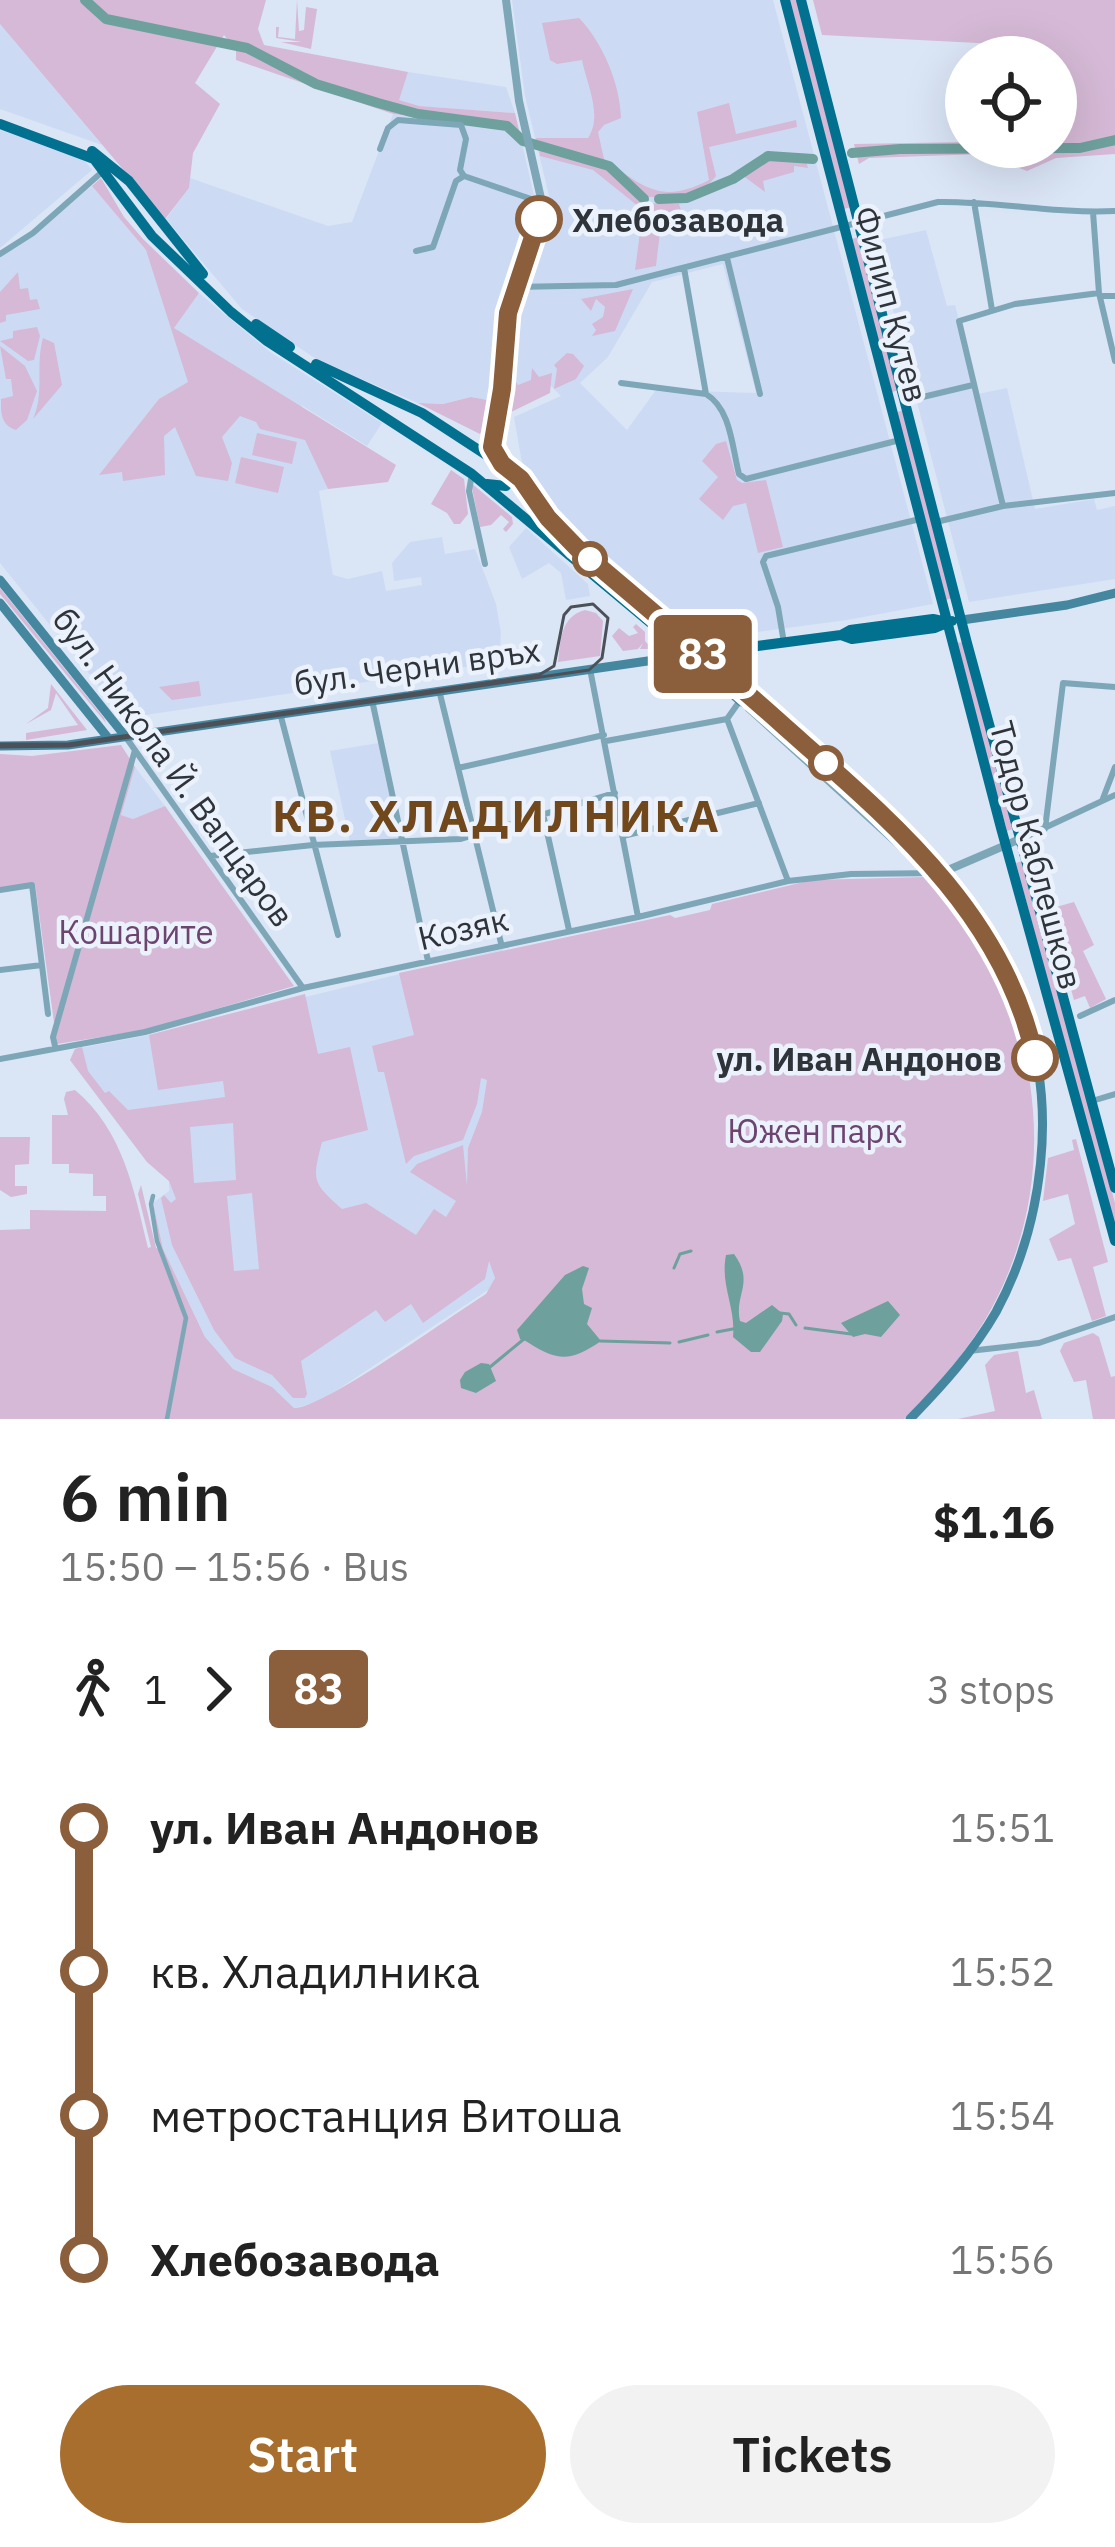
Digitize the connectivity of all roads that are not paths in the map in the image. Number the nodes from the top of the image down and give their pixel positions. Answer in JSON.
{"nodes":[{"id":1,"x":506,"y":0,"type":"edge"},
{"id":2,"x":785,"y":0,"type":"edge"},
{"id":3,"x":801,"y":0,"type":"edge"},
{"id":4,"x":0,"y":121,"type":"edge"},
{"id":5,"x":380,"y":148,"type":"dead end"},
{"id":6,"x":105,"y":170,"type":"junction"},
{"id":7,"x":464,"y":176,"type":"junction"},
{"id":8,"x":124,"y":185,"type":"junction"},
{"id":9,"x":974,"y":202,"type":"junction"},
{"id":10,"x":542,"y":203,"type":"junction"},
{"id":11,"x":152,"y":210,"type":"junction"},
{"id":12,"x":1115,"y":211,"type":"edge"},
{"id":13,"x":1093,"y":212,"type":"junction"},
{"id":14,"x":139,"y":221,"type":"junction"},
{"id":15,"x":858,"y":222,"type":"junction"},
{"id":16,"x":844,"y":226,"type":"junction"},
{"id":17,"x":416,"y":251,"type":"dead end"},
{"id":18,"x":0,"y":254,"type":"edge"},
{"id":19,"x":727,"y":257,"type":"junction"},
{"id":20,"x":684,"y":268,"type":"junction"},
{"id":21,"x":515,"y":287,"type":"junction"},
{"id":22,"x":1100,"y":294,"type":"junction"},
{"id":23,"x":1115,"y":296,"type":"edge"},
{"id":24,"x":992,"y":310,"type":"junction"},
{"id":25,"x":1115,"y":361,"type":"edge"},
{"id":26,"x":620,"y":383,"type":"dead end"},
{"id":27,"x":973,"y":385,"type":"junction"},
{"id":28,"x":706,"y":394,"type":"junction"},
{"id":29,"x":760,"y":394,"type":"dead end"},
{"id":30,"x":905,"y":402,"type":"junction"},
{"id":31,"x":454,"y":432,"type":"junction"},
{"id":32,"x":493,"y":434,"type":"junction"},
{"id":33,"x":900,"y":440,"type":"junction"},
{"id":34,"x":473,"y":443,"type":"junction"},
{"id":35,"x":441,"y":452,"type":"junction"},
{"id":36,"x":502,"y":464,"type":"junction"},
{"id":37,"x":472,"y":474,"type":"junction"},
{"id":38,"x":484,"y":483,"type":"junction"},
{"id":39,"x":1115,"y":493,"type":"edge"},
{"id":40,"x":1003,"y":506,"type":"junction"},
{"id":41,"x":920,"y":519,"type":"junction"},
{"id":42,"x":936,"y":522,"type":"junction"},
{"id":43,"x":484,"y":564,"type":"dead end"},
{"id":44,"x":0,"y":580,"type":"edge"},
{"id":45,"x":1115,"y":592,"type":"edge"},
{"id":46,"x":0,"y":602,"type":"edge"},
{"id":47,"x":962,"y":620,"type":"junction"},
{"id":48,"x":947,"y":622,"type":"junction"},
{"id":49,"x":660,"y":631,"type":"junction"},
{"id":50,"x":784,"y":643,"type":"junction"},
{"id":51,"x":695,"y":654,"type":"junction"},
{"id":52,"x":655,"y":660,"type":"junction"},
{"id":53,"x":590,"y":669,"type":"junction"},
{"id":54,"x":1115,"y":687,"type":"edge"},
{"id":55,"x":440,"y":690,"type":"junction"},
{"id":56,"x":371,"y":700,"type":"junction"},
{"id":57,"x":740,"y":701,"type":"junction"},
{"id":58,"x":767,"y":711,"type":"junction"},
{"id":59,"x":280,"y":713,"type":"junction"},
{"id":60,"x":727,"y":719,"type":"junction"},
{"id":61,"x":125,"y":736,"type":"junction"},
{"id":62,"x":605,"y":738,"type":"junction"},
{"id":63,"x":109,"y":739,"type":"junction"},
{"id":64,"x":0,"y":746,"type":"edge"},
{"id":65,"x":135,"y":750,"type":"junction"},
{"id":66,"x":1115,"y":767,"type":"edge"},
{"id":67,"x":458,"y":768,"type":"junction"},
{"id":68,"x":615,"y":794,"type":"junction"},
{"id":69,"x":1115,"y":795,"type":"edge"},
{"id":70,"x":1102,"y":801,"type":"junction"},
{"id":71,"x":759,"y":802,"type":"junction"},
{"id":72,"x":543,"y":814,"type":"junction"},
{"id":73,"x":1046,"y":829,"type":"junction"},
{"id":74,"x":475,"y":835,"type":"junction"},
{"id":75,"x":623,"y":836,"type":"junction"},
{"id":76,"x":1020,"y":839,"type":"junction"},
{"id":77,"x":403,"y":842,"type":"junction"},
{"id":78,"x":313,"y":845,"type":"junction"},
{"id":79,"x":1006,"y":845,"type":"junction"},
{"id":80,"x":210,"y":856,"type":"junction"},
{"id":81,"x":941,"y":873,"type":"junction"},
{"id":82,"x":788,"y":881,"type":"junction"},
{"id":83,"x":0,"y":890,"type":"edge"},
{"id":84,"x":638,"y":917,"type":"junction"},
{"id":85,"x":569,"y":930,"type":"junction"},
{"id":86,"x":338,"y":935,"type":"dead end"},
{"id":87,"x":501,"y":944,"type":"junction"},
{"id":88,"x":428,"y":961,"type":"junction"},
{"id":89,"x":42,"y":965,"type":"junction"},
{"id":90,"x":0,"y":970,"type":"edge"},
{"id":91,"x":302,"y":988,"type":"junction"},
{"id":92,"x":1115,"y":1000,"type":"edge"},
{"id":93,"x":48,"y":1014,"type":"dead end"},
{"id":94,"x":1081,"y":1016,"type":"dead end"},
{"id":95,"x":55,"y":1047,"type":"junction"},
{"id":96,"x":0,"y":1059,"type":"edge"},
{"id":97,"x":1115,"y":1094,"type":"edge"},
{"id":98,"x":1092,"y":1101,"type":"junction"},
{"id":99,"x":1115,"y":1188,"type":"edge"},
{"id":100,"x":153,"y":1196,"type":"dead end"},
{"id":101,"x":1115,"y":1241,"type":"edge"},
{"id":102,"x":1115,"y":1317,"type":"edge"},
{"id":103,"x":969,"y":1351,"type":"junction"},
{"id":104,"x":167,"y":1419,"type":"edge"},
{"id":105,"x":910,"y":1419,"type":"edge"}],
"edges":[{"from":1,"to":10,"type":"street"},
{"from":2,"to":16,"type":"main road","name":"Филип Кутев"},
{"from":3,"to":15,"type":"main road","name":"Филип Кутев"},
{"from":4,"to":6,"type":"main road"},
{"from":4,"to":8,"type":"main road"},
{"from":5,"to":7,"type":"street"},
{"from":6,"to":8,"type":"main road"},
{"from":6,"to":18,"type":"street"},
{"from":7,"to":10,"type":"street"},
{"from":7,"to":17,"type":"street"},
{"from":8,"to":11,"type":"main road"},
{"from":8,"to":14,"type":"main road"},
{"from":9,"to":13,"type":"street"},
{"from":9,"to":15,"type":"street"},
{"from":9,"to":24,"type":"street"},
{"from":10,"to":21,"type":"street"},
{"from":11,"to":14,"type":"main road"},
{"from":11,"to":31,"type":"main road"},
{"from":12,"to":13,"type":"street"},
{"from":13,"to":22,"type":"street"},
{"from":14,"to":35,"type":"main road"},
{"from":15,"to":16,"type":"street"},
{"from":15,"to":30,"type":"main road","name":"Филип Кутев"},
{"from":16,"to":19,"type":"street"},
{"from":16,"to":33,"type":"main road","name":"Филип Кутев"},
{"from":19,"to":20,"type":"street"},
{"from":19,"to":29,"type":"street"},
{"from":20,"to":21,"type":"street"},
{"from":20,"to":28,"type":"street"},
{"from":21,"to":32,"type":"street"},
{"from":22,"to":23,"type":"street"},
{"from":22,"to":24,"type":"street"},
{"from":22,"to":25,"type":"street"},
{"from":24,"to":27,"type":"street"},
{"from":26,"to":28,"type":"street"},
{"from":27,"to":30,"type":"street"},
{"from":27,"to":40,"type":"street"},
{"from":28,"to":33,"type":"street"},
{"from":30,"to":42,"type":"main road","name":"Филип Кутев"},
{"from":31,"to":34,"type":"main road"},
{"from":31,"to":35,"type":"main road"},
{"from":32,"to":34,"type":"street"},
{"from":32,"to":36,"type":"street"},
{"from":33,"to":41,"type":"main road","name":"Филип Кутев"},
{"from":34,"to":36,"type":"main road"},
{"from":35,"to":37,"type":"main road"},
{"from":36,"to":38,"type":"main road"},
{"from":36,"to":51,"type":"main road"},
{"from":37,"to":38,"type":"main road"},
{"from":37,"to":43,"type":"street"},
{"from":38,"to":49,"type":"main road"},
{"from":39,"to":40,"type":"street"},
{"from":40,"to":42,"type":"street"},
{"from":41,"to":48,"type":"main road","name":"Филип Кутев"},
{"from":41,"to":50,"type":"street"},
{"from":42,"to":47,"type":"main road","name":"Филип Кутев"},
{"from":44,"to":61,"type":"main road","name":"бул. Никола Й. Вапцаров"},
{"from":45,"to":47,"type":"main road","name":"бул. Черни връх"},
{"from":46,"to":63,"type":"main road","name":"бул. Никола Й. Вапцаров"},
{"from":47,"to":48,"type":"main road","name":"бул. Черни връх"},
{"from":47,"to":76,"type":"main road","name":"Тодор Каблешков"},
{"from":48,"to":50,"type":"main road","name":"бул. Черни връх"},
{"from":48,"to":79,"type":"main road","name":"Тодор Каблешков"},
{"from":49,"to":51,"type":"main road"},
{"from":49,"to":52,"type":"main road"},
{"from":50,"to":51,"type":"main road","name":"бул. Черни връх"},
{"from":51,"to":52,"type":"main road","name":"бул. Черни връх"},
{"from":51,"to":57,"type":"main road"},
{"from":51,"to":58,"type":"main road"},
{"from":52,"to":53,"type":"main road","name":"бул. Черни връх"},
{"from":53,"to":55,"type":"main road","name":"бул. Черни връх"},
{"from":53,"to":62,"type":"street"},
{"from":54,"to":73,"type":"street"},
{"from":55,"to":56,"type":"main road","name":"бул. Черни връх"},
{"from":55,"to":67,"type":"street"},
{"from":56,"to":59,"type":"main road","name":"бул. Черни връх"},
{"from":56,"to":77,"type":"street"},
{"from":57,"to":58,"type":"main road"},
{"from":57,"to":60,"type":"street"},
{"from":57,"to":81,"type":"street"},
{"from":58,"to":81,"type":"main road"},
{"from":59,"to":61,"type":"main road","name":"бул. Черни връх"},
{"from":59,"to":78,"type":"street"},
{"from":60,"to":62,"type":"street"},
{"from":60,"to":71,"type":"street"},
{"from":61,"to":63,"type":"main road","name":"бул. Черни връх"},
{"from":61,"to":65,"type":"street","name":"бул. Никола Й. Вапцаров"},
{"from":62,"to":67,"type":"street"},
{"from":62,"to":68,"type":"street"},
{"from":63,"to":64,"type":"main road","name":"бул. Черни връх"},
{"from":65,"to":80,"type":"street","name":"бул. Никола Й. Вапцаров"},
{"from":65,"to":95,"type":"street"},
{"from":66,"to":70,"type":"street"},
{"from":67,"to":74,"type":"street"},
{"from":68,"to":72,"type":"street"},
{"from":68,"to":75,"type":"street"},
{"from":69,"to":70,"type":"street"},
{"from":70,"to":73,"type":"street"},
{"from":71,"to":75,"type":"street"},
{"from":71,"to":82,"type":"street"},
{"from":72,"to":74,"type":"street"},
{"from":72,"to":85,"type":"street"},
{"from":73,"to":76,"type":"street"},
{"from":74,"to":77,"type":"street"},
{"from":74,"to":87,"type":"street"},
{"from":75,"to":84,"type":"street"},
{"from":76,"to":79,"type":"street"},
{"from":76,"to":98,"type":"main road","name":"Тодор Каблешков"},
{"from":77,"to":78,"type":"street"},
{"from":77,"to":88,"type":"street"},
{"from":78,"to":80,"type":"street"},
{"from":78,"to":86,"type":"street"},
{"from":79,"to":81,"type":"street"},
{"from":79,"to":101,"type":"main road","name":"Тодор Каблешков"},
{"from":80,"to":91,"type":"street","name":"бул. Никола Й. Вапцаров"},
{"from":81,"to":82,"type":"street","name":"Козяк"},
{"from":81,"to":103,"type":"main road"},
{"from":82,"to":84,"type":"street","name":"Козяк"},
{"from":83,"to":89,"type":"street"},
{"from":84,"to":85,"type":"street","name":"Козяк"},
{"from":85,"to":87,"type":"street","name":"Козяк"},
{"from":87,"to":88,"type":"street","name":"Козяк"},
{"from":88,"to":91,"type":"street","name":"Козяк"},
{"from":89,"to":90,"type":"street"},
{"from":89,"to":93,"type":"street"},
{"from":91,"to":95,"type":"street","name":"Козяк"},
{"from":92,"to":94,"type":"street"},
{"from":95,"to":96,"type":"street","name":"Козяк"},
{"from":97,"to":98,"type":"street"},
{"from":98,"to":99,"type":"main road","name":"Тодор Каблешков"},
{"from":100,"to":104,"type":"street"},
{"from":102,"to":103,"type":"street"},
{"from":103,"to":105,"type":"main road"}]}
